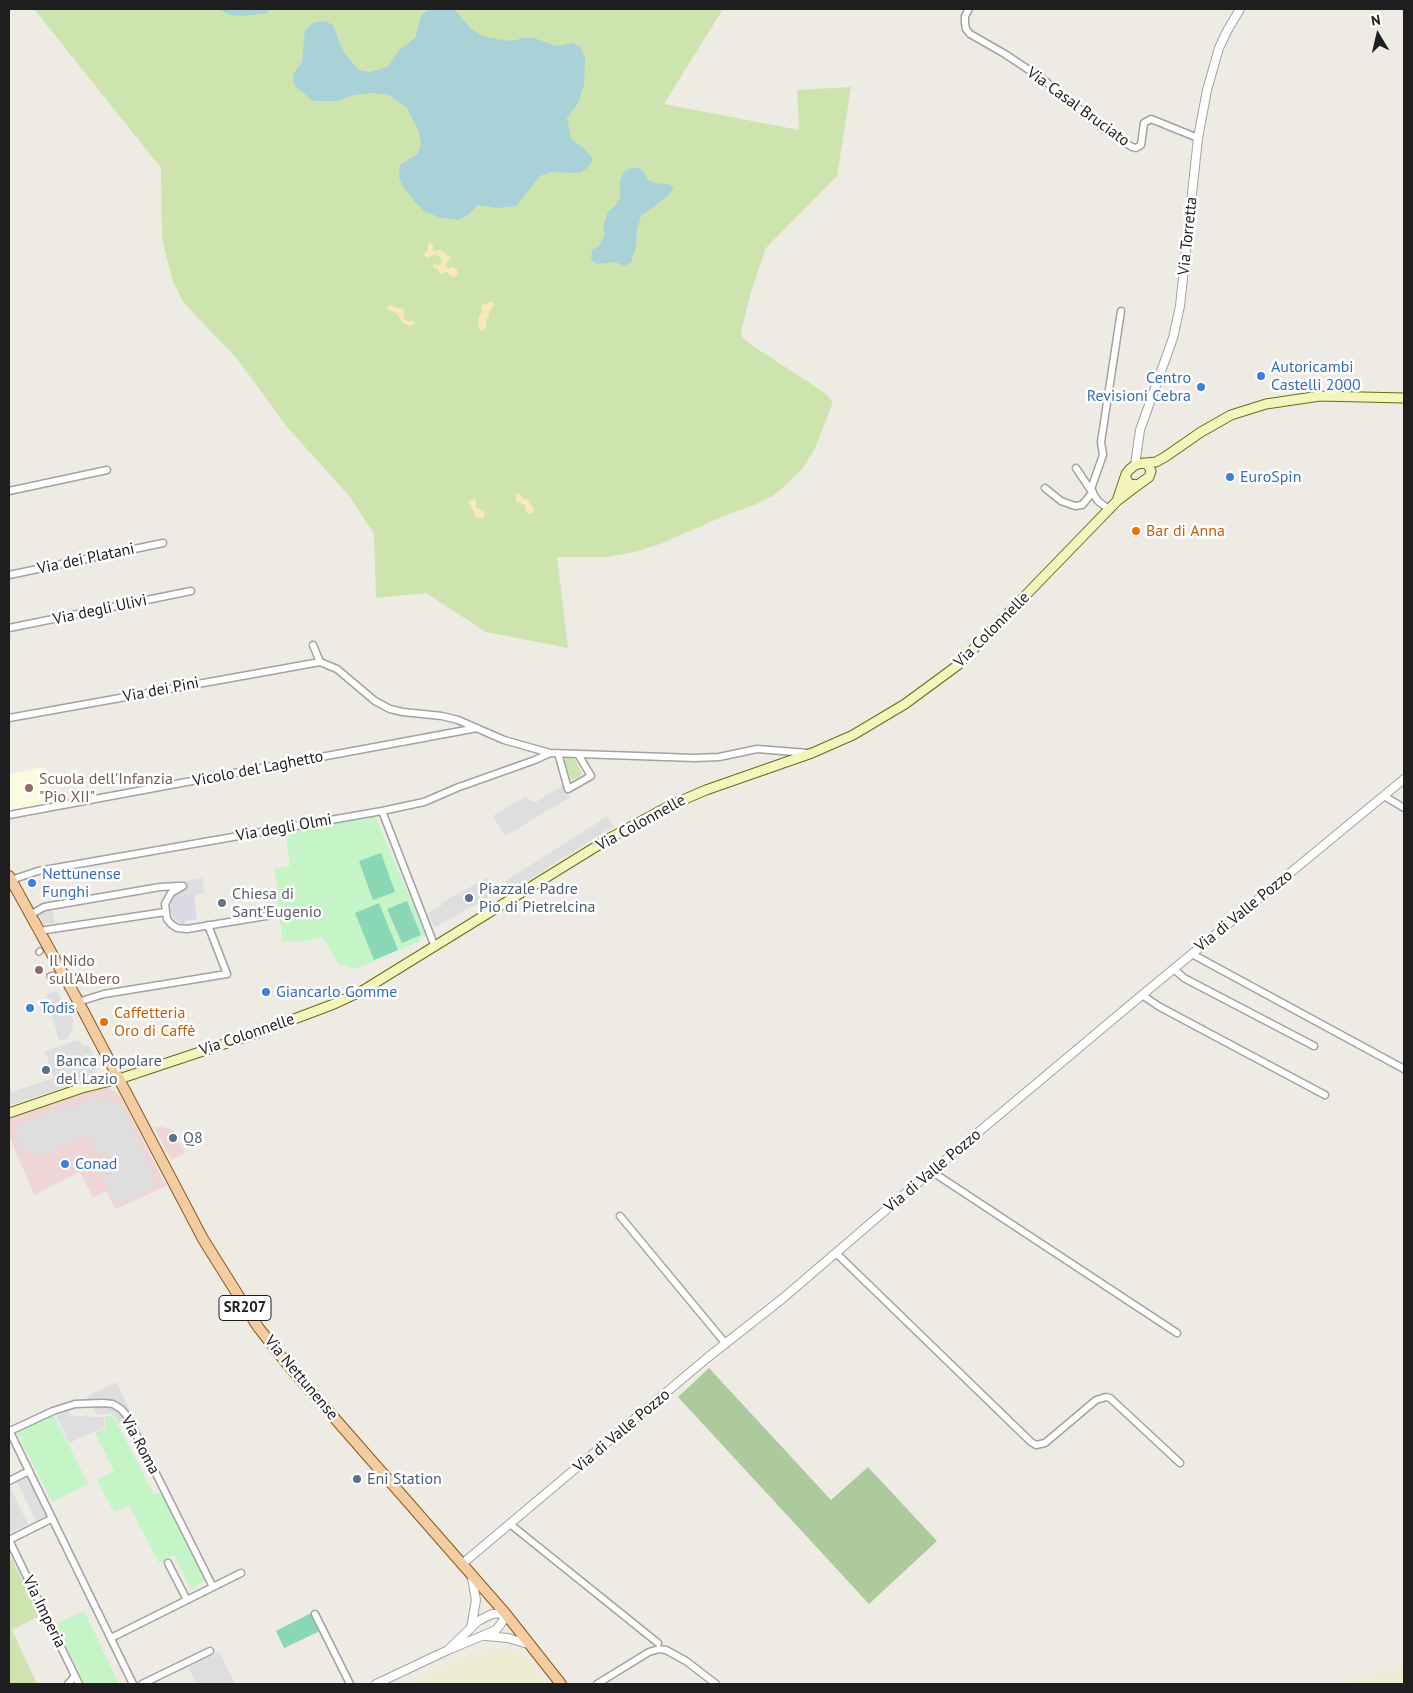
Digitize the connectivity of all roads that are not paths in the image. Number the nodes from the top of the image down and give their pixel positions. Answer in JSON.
{"nodes":[{"id":1,"x":969,"y":9,"type":"edge"},
{"id":2,"x":1240,"y":9,"type":"edge"},
{"id":3,"x":1198,"y":138,"type":"junction"},
{"id":4,"x":1121,"y":311,"type":"dead end"},
{"id":5,"x":1404,"y":398,"type":"edge"},
{"id":6,"x":1135,"y":465,"type":"junction"},
{"id":7,"x":1149,"y":467,"type":"junction"},
{"id":8,"x":1076,"y":468,"type":"dead end"},
{"id":9,"x":107,"y":470,"type":"dead end"},
{"id":10,"x":1126,"y":474,"type":"junction"},
{"id":11,"x":1138,"y":486,"type":"junction"},
{"id":12,"x":1045,"y":488,"type":"dead end"},
{"id":13,"x":9,"y":490,"type":"edge"},
{"id":14,"x":1092,"y":491,"type":"junction"},
{"id":15,"x":1117,"y":501,"type":"junction"},
{"id":16,"x":1110,"y":510,"type":"junction"},
{"id":17,"x":163,"y":543,"type":"dead end"},
{"id":18,"x":9,"y":575,"type":"edge"},
{"id":19,"x":191,"y":591,"type":"dead end"},
{"id":20,"x":9,"y":628,"type":"edge"},
{"id":21,"x":313,"y":645,"type":"dead end"},
{"id":22,"x":319,"y":662,"type":"junction"},
{"id":23,"x":9,"y":718,"type":"edge"},
{"id":24,"x":477,"y":728,"type":"junction"},
{"id":25,"x":550,"y":753,"type":"junction"},
{"id":26,"x":558,"y":753,"type":"junction"},
{"id":27,"x":812,"y":753,"type":"junction"},
{"id":28,"x":578,"y":754,"type":"junction"},
{"id":29,"x":1404,"y":779,"type":"edge"},
{"id":30,"x":1384,"y":796,"type":"junction"},
{"id":31,"x":1404,"y":808,"type":"edge"},
{"id":32,"x":382,"y":811,"type":"junction"},
{"id":33,"x":9,"y":815,"type":"edge"},
{"id":34,"x":10,"y":878,"type":"edge"},
{"id":35,"x":165,"y":912,"type":"junction"},
{"id":36,"x":278,"y":914,"type":"dead end"},
{"id":37,"x":30,"y":915,"type":"junction"},
{"id":38,"x":208,"y":925,"type":"junction"},
{"id":39,"x":39,"y":931,"type":"junction"},
{"id":40,"x":435,"y":947,"type":"junction"},
{"id":41,"x":1192,"y":954,"type":"junction"},
{"id":42,"x":1174,"y":969,"type":"junction"},
{"id":43,"x":1142,"y":995,"type":"junction"},
{"id":44,"x":78,"y":1002,"type":"junction"},
{"id":45,"x":1314,"y":1046,"type":"dead end"},
{"id":46,"x":1404,"y":1069,"type":"edge"},
{"id":47,"x":119,"y":1079,"type":"junction"},
{"id":48,"x":1325,"y":1095,"type":"dead end"},
{"id":49,"x":9,"y":1113,"type":"edge"},
{"id":50,"x":931,"y":1171,"type":"junction"},
{"id":51,"x":620,"y":1216,"type":"dead end"},
{"id":52,"x":836,"y":1253,"type":"junction"},
{"id":53,"x":1176,"y":1333,"type":"dead end"},
{"id":54,"x":726,"y":1344,"type":"junction"},
{"id":55,"x":9,"y":1431,"type":"edge"},
{"id":56,"x":1180,"y":1463,"type":"dead end"},
{"id":57,"x":29,"y":1471,"type":"junction"},
{"id":58,"x":9,"y":1481,"type":"edge"},
{"id":59,"x":51,"y":1519,"type":"junction"},
{"id":60,"x":510,"y":1524,"type":"junction"},
{"id":61,"x":9,"y":1540,"type":"edge"},
{"id":62,"x":168,"y":1564,"type":"dead end"},
{"id":63,"x":462,"y":1564,"type":"junction"},
{"id":64,"x":241,"y":1573,"type":"dead end"},
{"id":65,"x":471,"y":1574,"type":"junction"},
{"id":66,"x":214,"y":1587,"type":"junction"},
{"id":67,"x":187,"y":1600,"type":"junction"},
{"id":68,"x":505,"y":1613,"type":"junction"},
{"id":69,"x":315,"y":1614,"type":"dead end"},
{"id":70,"x":470,"y":1628,"type":"junction"},
{"id":71,"x":482,"y":1636,"type":"junction"},
{"id":72,"x":111,"y":1638,"type":"junction"},
{"id":73,"x":658,"y":1643,"type":"dead end"},
{"id":74,"x":530,"y":1644,"type":"junction"},
{"id":75,"x":448,"y":1650,"type":"junction"},
{"id":76,"x":210,"y":1651,"type":"dead end"},
{"id":77,"x":75,"y":1676,"type":"junction"},
{"id":78,"x":68,"y":1684,"type":"edge"},
{"id":79,"x":79,"y":1684,"type":"edge"},
{"id":80,"x":133,"y":1684,"type":"edge"},
{"id":81,"x":142,"y":1684,"type":"edge"},
{"id":82,"x":350,"y":1684,"type":"edge"},
{"id":83,"x":376,"y":1684,"type":"edge"},
{"id":84,"x":561,"y":1684,"type":"edge"},
{"id":85,"x":598,"y":1684,"type":"edge"},
{"id":86,"x":716,"y":1684,"type":"edge"}],
"edges":[{"from":1,"to":3,"type":"street","name":"Via Casal Bruciato"},
{"from":2,"to":3,"type":"street","name":"Via Torretta"},
{"from":3,"to":6,"type":"street","name":"Via Torretta"},
{"from":4,"to":14,"type":"street"},
{"from":5,"to":7,"type":"main road"},
{"from":6,"to":7,"type":"main road"},
{"from":6,"to":10,"type":"main road","name":"Via Colonnelle"},
{"from":7,"to":11,"type":"main road","name":"Via Colonnelle"},
{"from":8,"to":14,"type":"street"},
{"from":9,"to":13,"type":"street"},
{"from":10,"to":11,"type":"main road"},
{"from":10,"to":15,"type":"main road","name":"Via Colonnelle"},
{"from":11,"to":15,"type":"main road","name":"Via Colonnelle"},
{"from":12,"to":14,"type":"street"},
{"from":14,"to":16,"type":"street"},
{"from":15,"to":16,"type":"main road","name":"Via Colonnelle"},
{"from":16,"to":27,"type":"main road","name":"Via Colonnelle"},
{"from":17,"to":18,"type":"street","name":"Via dei Platani"},
{"from":19,"to":20,"type":"street","name":"Via degli Ulivi"},
{"from":21,"to":22,"type":"street"},
{"from":22,"to":23,"type":"street","name":"Via dei Pini"},
{"from":22,"to":24,"type":"street"},
{"from":24,"to":25,"type":"street"},
{"from":24,"to":33,"type":"street","name":"Vicolo del Laghetto"},
{"from":25,"to":26,"type":"street"},
{"from":25,"to":32,"type":"street","name":"Via degli Olmi"},
{"from":26,"to":28,"type":"street"},
{"from":26,"to":28,"type":"street"},
{"from":27,"to":28,"type":"street"},
{"from":27,"to":40,"type":"main road","name":"Via Colonnelle"},
{"from":29,"to":30,"type":"street","name":"Via di Valle Pozzo"},
{"from":30,"to":31,"type":"street"},
{"from":30,"to":41,"type":"street","name":"Via di Valle Pozzo"},
{"from":32,"to":34,"type":"street","name":"Via degli Olmi"},
{"from":32,"to":40,"type":"street"},
{"from":34,"to":37,"type":"main road","name":"Via Nettunense","number":"SR207"},
{"from":35,"to":37,"type":"street"},
{"from":35,"to":38,"type":"street"},
{"from":35,"to":39,"type":"street"},
{"from":36,"to":38,"type":"street"},
{"from":37,"to":39,"type":"main road","name":"Via Nettunense","number":"SR207"},
{"from":38,"to":44,"type":"street"},
{"from":39,"to":44,"type":"main road","name":"Via Nettunense","number":"SR207"},
{"from":40,"to":47,"type":"main road","name":"Via Colonnelle"},
{"from":41,"to":42,"type":"street","name":"Via di Valle Pozzo"},
{"from":41,"to":46,"type":"street"},
{"from":42,"to":43,"type":"street","name":"Via di Valle Pozzo"},
{"from":42,"to":45,"type":"street"},
{"from":43,"to":48,"type":"street"},
{"from":43,"to":50,"type":"street","name":"Via di Valle Pozzo"},
{"from":44,"to":47,"type":"main road","name":"Via Nettunense","number":"SR207"},
{"from":47,"to":49,"type":"main road","name":"Via Colonnelle"},
{"from":47,"to":63,"type":"main road","name":"Via Nettunense","number":"SR207"},
{"from":50,"to":52,"type":"street","name":"Via di Valle Pozzo"},
{"from":50,"to":53,"type":"street"},
{"from":51,"to":54,"type":"street"},
{"from":52,"to":54,"type":"street","name":"Via di Valle Pozzo"},
{"from":52,"to":56,"type":"street"},
{"from":54,"to":60,"type":"street","name":"Via di Valle Pozzo"},
{"from":55,"to":57,"type":"street","name":"Via Roma"},
{"from":55,"to":66,"type":"street","name":"Via Roma"},
{"from":57,"to":58,"type":"street"},
{"from":57,"to":59,"type":"street","name":"Via Roma"},
{"from":59,"to":61,"type":"street"},
{"from":59,"to":72,"type":"street","name":"Via Roma"},
{"from":60,"to":63,"type":"street","name":"Via di Valle Pozzo"},
{"from":60,"to":73,"type":"street"},
{"from":61,"to":77,"type":"street","name":"Via Imperia"},
{"from":62,"to":67,"type":"street"},
{"from":63,"to":65,"type":"main road","name":"Via Nettunense","number":"SR207"},
{"from":64,"to":66,"type":"street"},
{"from":65,"to":68,"type":"main road","name":"Via Nettunense","number":"SR207"},
{"from":65,"to":70,"type":"street"},
{"from":66,"to":67,"type":"street"},
{"from":67,"to":72,"type":"street"},
{"from":68,"to":70,"type":"street"},
{"from":68,"to":71,"type":"street"},
{"from":68,"to":74,"type":"main road","name":"Via Nettunense","number":"SR207"},
{"from":69,"to":82,"type":"street"},
{"from":70,"to":75,"type":"street"},
{"from":71,"to":74,"type":"street"},
{"from":71,"to":75,"type":"street"},
{"from":72,"to":80,"type":"street","name":"Via Roma"},
{"from":74,"to":84,"type":"main road","name":"Via Nettunense","number":"SR207"},
{"from":75,"to":83,"type":"street"},
{"from":76,"to":81,"type":"street"},
{"from":77,"to":78,"type":"street"},
{"from":77,"to":79,"type":"street","name":"Via Imperia"},
{"from":85,"to":86,"type":"street"}]}
